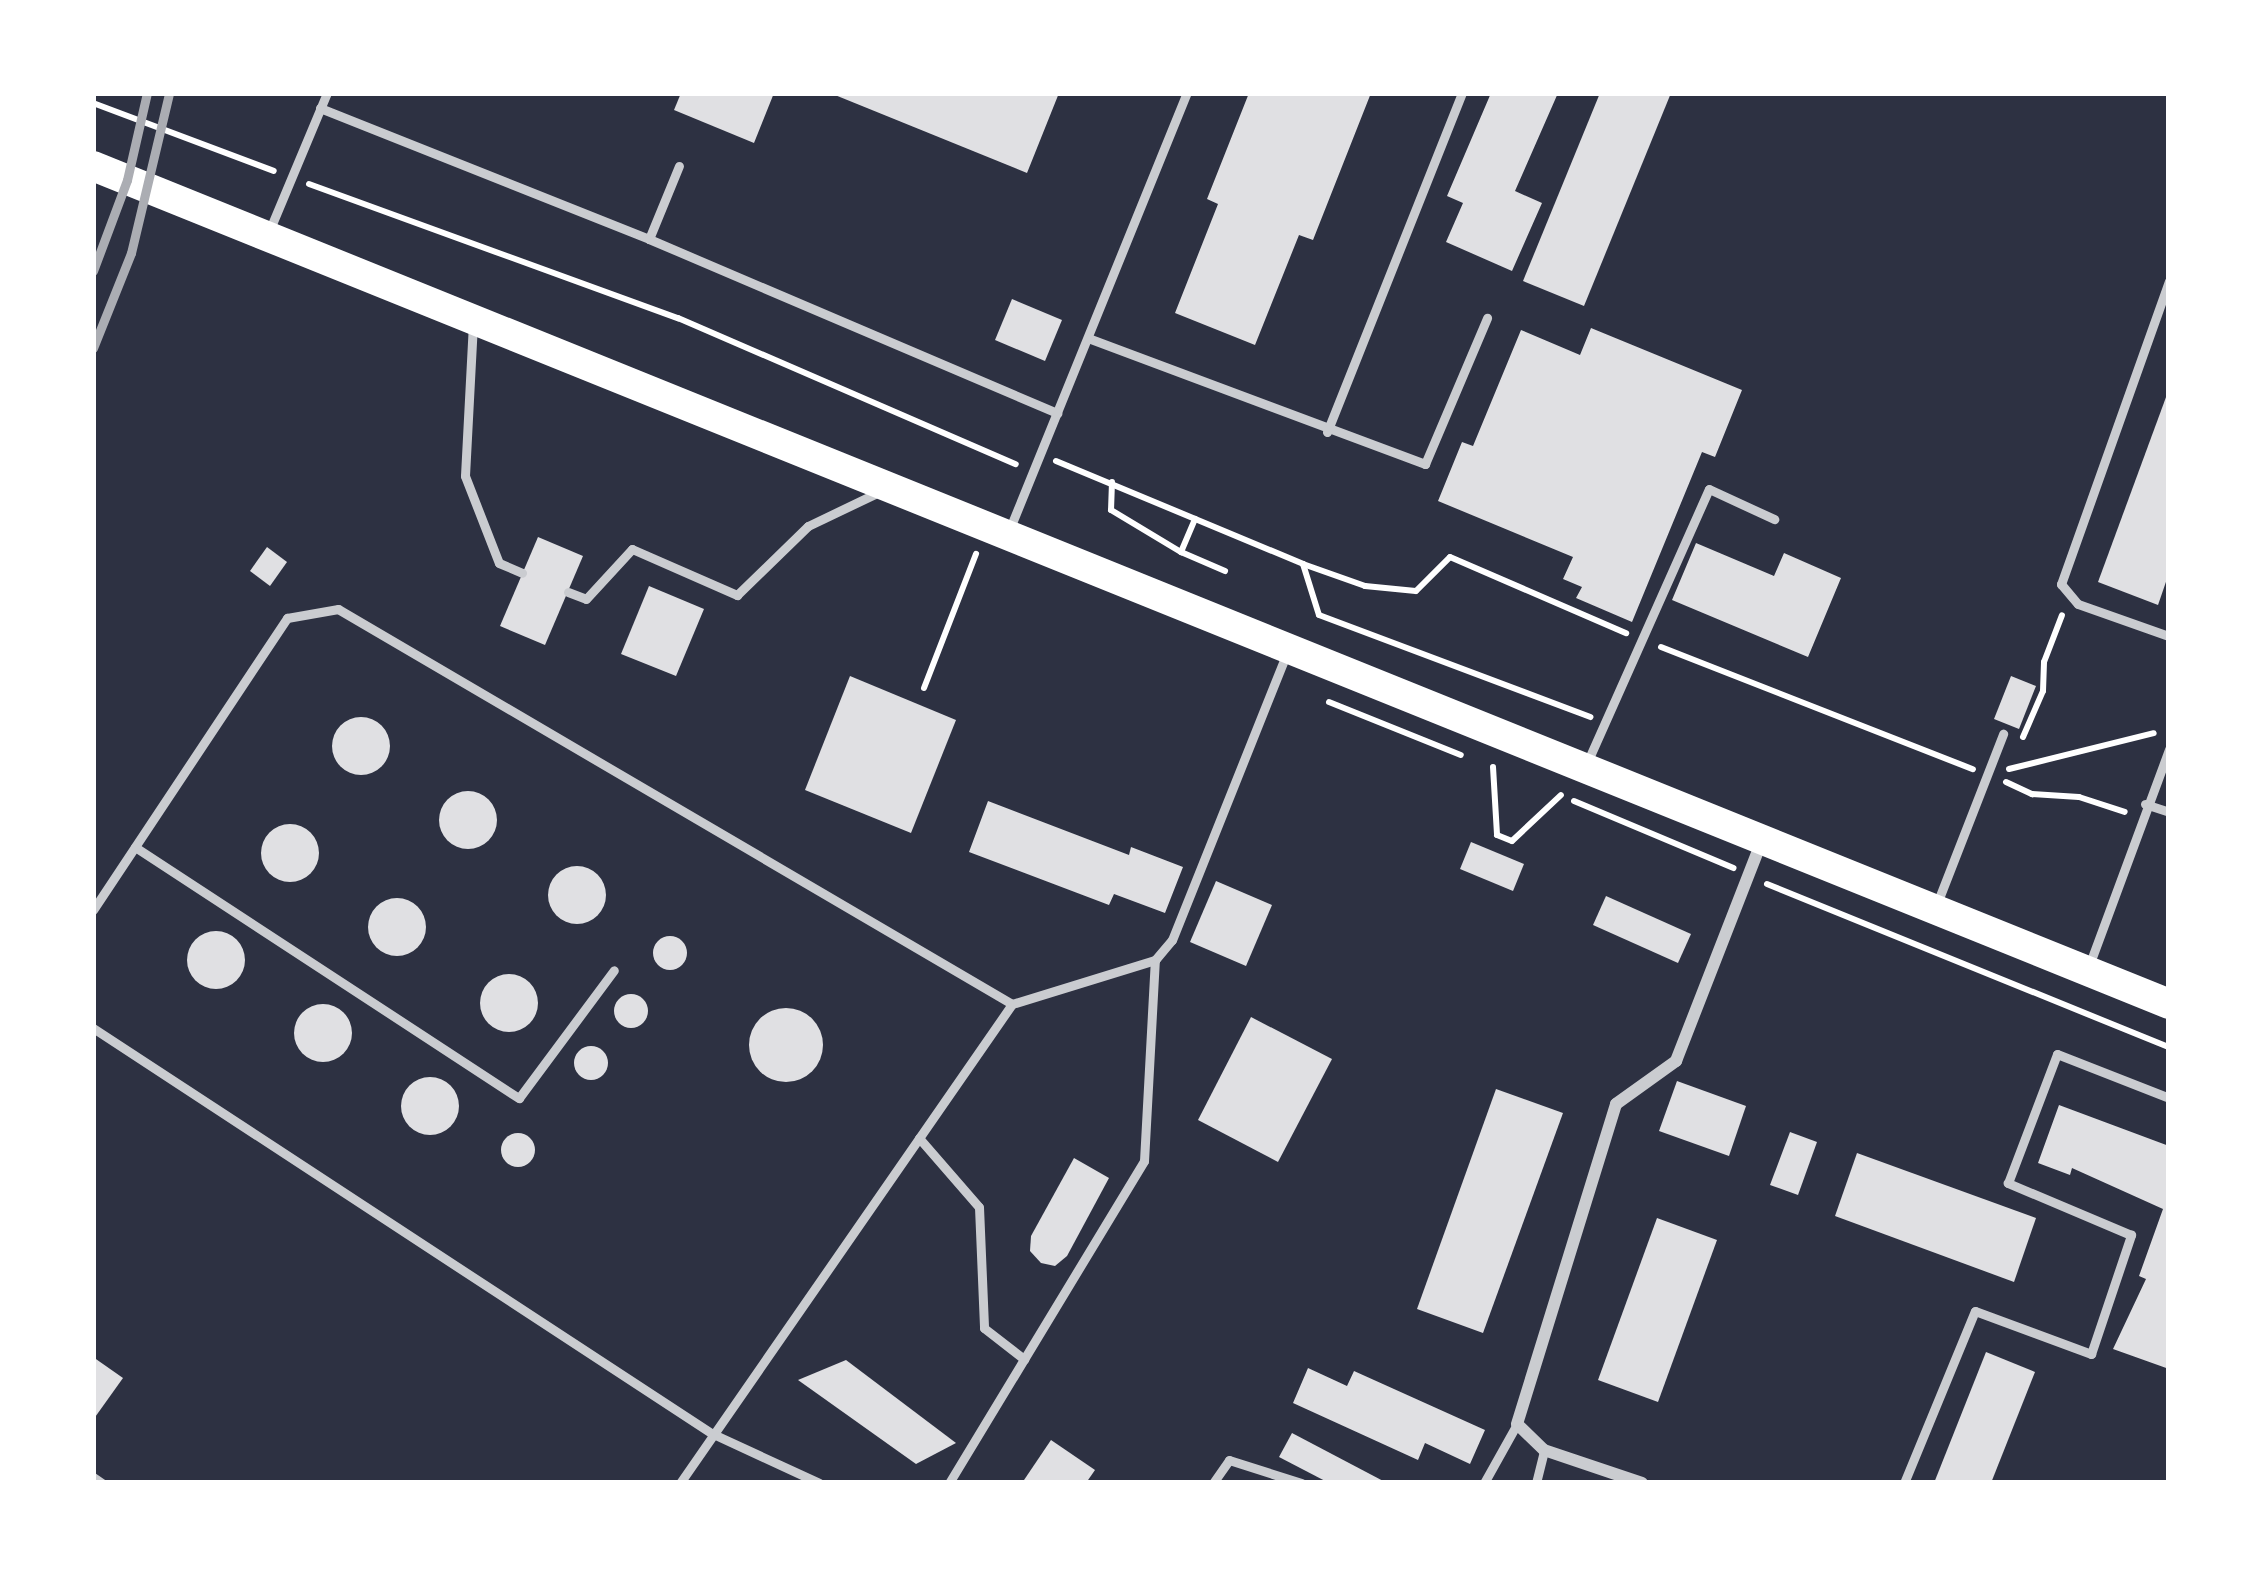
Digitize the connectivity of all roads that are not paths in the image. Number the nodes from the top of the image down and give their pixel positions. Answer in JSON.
{"nodes":[{"id":1,"x":327,"y":93,"type":"edge"},
{"id":2,"x":1187,"y":93,"type":"edge"},
{"id":3,"x":1462,"y":93,"type":"edge"},
{"id":4,"x":320,"y":108,"type":"junction"},
{"id":5,"x":93,"y":166,"type":"edge"},
{"id":6,"x":679,"y":166,"type":"dead end"},
{"id":7,"x":268,"y":234,"type":"junction"},
{"id":8,"x":649,"y":239,"type":"junction"},
{"id":9,"x":2169,"y":281,"type":"edge"},
{"id":10,"x":1487,"y":318,"type":"dead end"},
{"id":11,"x":473,"y":323,"type":"junction"},
{"id":12,"x":1088,"y":338,"type":"junction"},
{"id":13,"x":1057,"y":413,"type":"junction"},
{"id":14,"x":1328,"y":432,"type":"junction"},
{"id":15,"x":887,"y":488,"type":"junction"},
{"id":16,"x":1774,"y":519,"type":"dead end"},
{"id":17,"x":1007,"y":536,"type":"junction"},
{"id":18,"x":522,"y":573,"type":"dead end"},
{"id":19,"x":568,"y":592,"type":"dead end"},
{"id":20,"x":2169,"y":636,"type":"edge"},
{"id":21,"x":1288,"y":648,"type":"junction"},
{"id":22,"x":2003,"y":734,"type":"road end"},
{"id":23,"x":2169,"y":749,"type":"edge"},
{"id":24,"x":1584,"y":770,"type":"junction"},
{"id":25,"x":2145,"y":804,"type":"junction"},
{"id":26,"x":2169,"y":812,"type":"edge"},
{"id":27,"x":1762,"y":842,"type":"junction"},
{"id":28,"x":135,"y":847,"type":"junction"},
{"id":29,"x":93,"y":910,"type":"edge"},
{"id":30,"x":1934,"y":911,"type":"junction"},
{"id":31,"x":1155,"y":960,"type":"junction"},
{"id":32,"x":614,"y":970,"type":"dead end"},
{"id":33,"x":2087,"y":972,"type":"junction"},
{"id":34,"x":1012,"y":1004,"type":"junction"},
{"id":35,"x":2169,"y":1004,"type":"edge"},
{"id":36,"x":93,"y":1028,"type":"edge"},
{"id":37,"x":2169,"y":1098,"type":"edge"},
{"id":38,"x":919,"y":1138,"type":"junction"},
{"id":39,"x":1024,"y":1359,"type":"junction"},
{"id":40,"x":1516,"y":1424,"type":"junction"},
{"id":41,"x":711,"y":1433,"type":"junction"},
{"id":42,"x":1544,"y":1450,"type":"junction"},
{"id":43,"x":93,"y":1477,"type":"edge"},
{"id":44,"x":102,"y":1483,"type":"edge"},
{"id":45,"x":680,"y":1483,"type":"edge"},
{"id":46,"x":819,"y":1483,"type":"edge"},
{"id":47,"x":949,"y":1483,"type":"edge"},
{"id":48,"x":1214,"y":1483,"type":"edge"},
{"id":49,"x":1301,"y":1483,"type":"edge"},
{"id":50,"x":1484,"y":1483,"type":"edge"},
{"id":51,"x":1536,"y":1483,"type":"edge"},
{"id":52,"x":1642,"y":1483,"type":"edge"},
{"id":53,"x":1904,"y":1483,"type":"edge"}],
"edges":[{"from":1,"to":4,"type":"lane"},
{"from":2,"to":12,"type":"lane"},
{"from":3,"to":14,"type":"lane"},
{"from":4,"to":7,"type":"lane"},
{"from":4,"to":8,"type":"lane"},
{"from":5,"to":7,"type":"main road"},
{"from":6,"to":8,"type":"lane"},
{"from":7,"to":11,"type":"main road"},
{"from":8,"to":13,"type":"lane"},
{"from":9,"to":20,"type":"lane"},
{"from":10,"to":14,"type":"lane"},
{"from":11,"to":15,"type":"main road"},
{"from":11,"to":18,"type":"lane"},
{"from":12,"to":13,"type":"lane"},
{"from":12,"to":14,"type":"lane"},
{"from":13,"to":17,"type":"lane"},
{"from":15,"to":17,"type":"main road"},
{"from":15,"to":19,"type":"lane"},
{"from":16,"to":24,"type":"lane"},
{"from":17,"to":21,"type":"main road"},
{"from":21,"to":24,"type":"main road"},
{"from":21,"to":31,"type":"lane"},
{"from":22,"to":30,"type":"lane"},
{"from":23,"to":25,"type":"lane"},
{"from":24,"to":27,"type":"main road"},
{"from":25,"to":26,"type":"lane"},
{"from":25,"to":33,"type":"lane"},
{"from":27,"to":30,"type":"main road"},
{"from":27,"to":40,"type":"street"},
{"from":28,"to":29,"type":"lane"},
{"from":28,"to":32,"type":"lane"},
{"from":28,"to":34,"type":"lane"},
{"from":30,"to":33,"type":"main road"},
{"from":31,"to":34,"type":"lane"},
{"from":31,"to":39,"type":"lane"},
{"from":33,"to":35,"type":"main road"},
{"from":34,"to":38,"type":"lane"},
{"from":36,"to":41,"type":"lane"},
{"from":37,"to":53,"type":"lane"},
{"from":38,"to":39,"type":"lane"},
{"from":38,"to":41,"type":"lane"},
{"from":39,"to":47,"type":"lane"},
{"from":40,"to":42,"type":"street"},
{"from":40,"to":50,"type":"lane"},
{"from":41,"to":45,"type":"lane"},
{"from":41,"to":46,"type":"lane"},
{"from":42,"to":51,"type":"lane"},
{"from":42,"to":52,"type":"street"},
{"from":43,"to":44,"type":"lane"},
{"from":48,"to":49,"type":"lane"}]}
